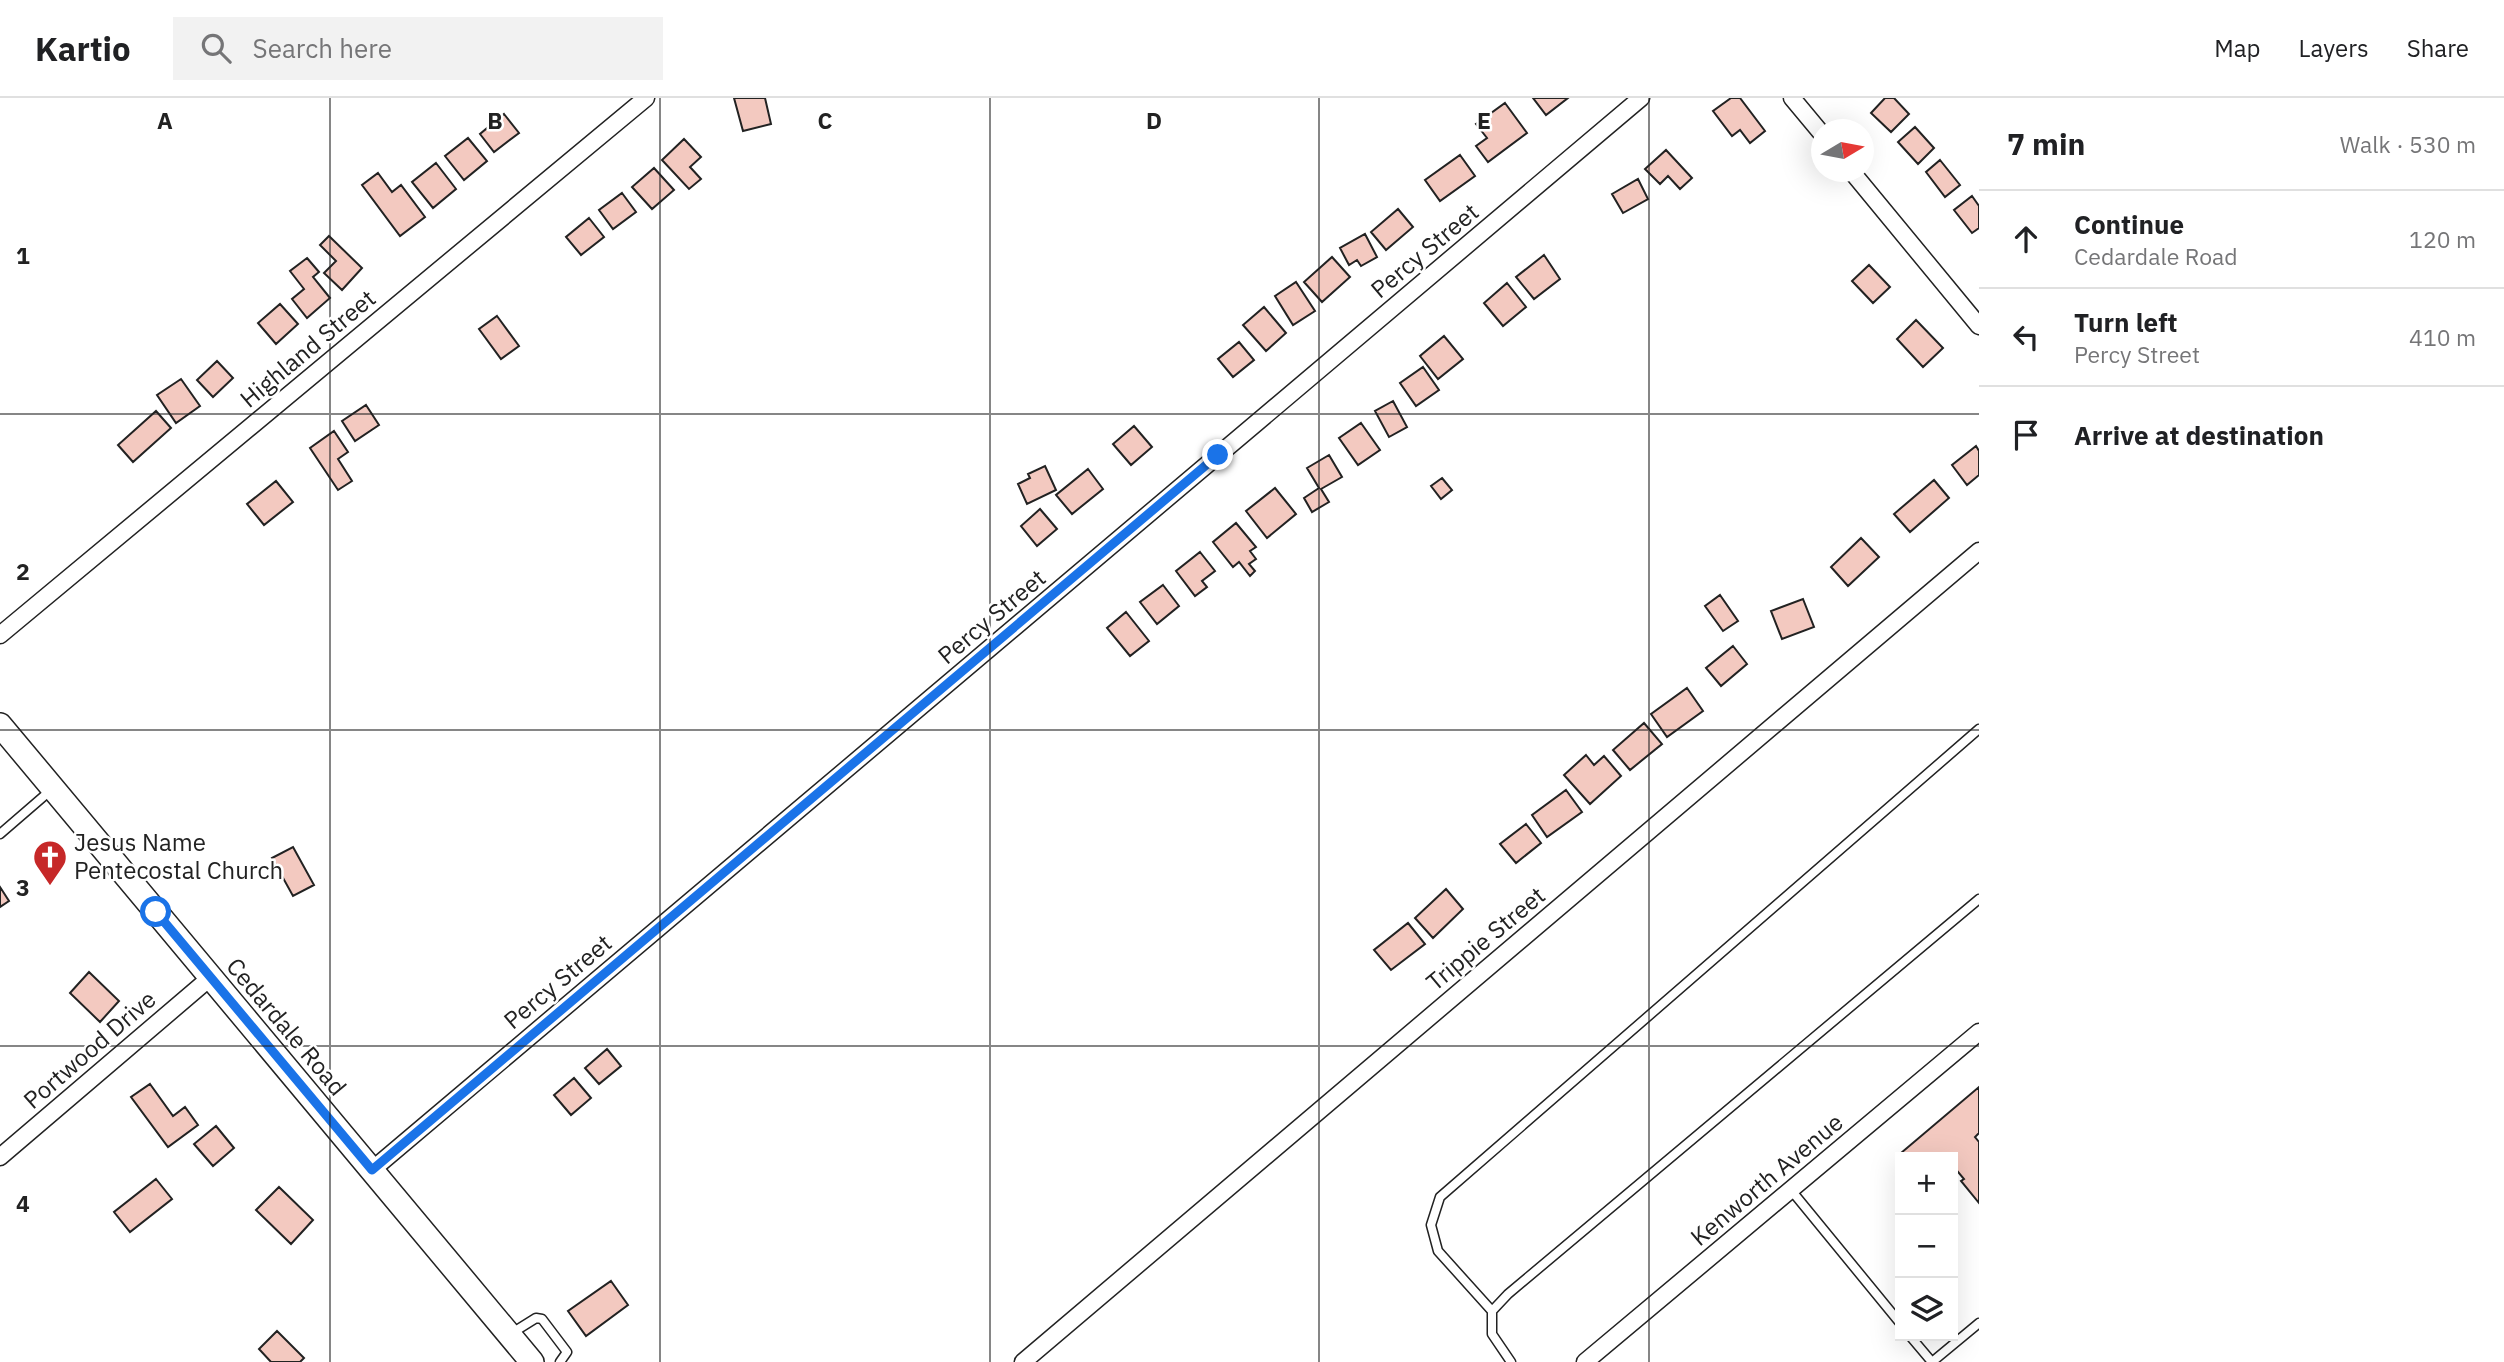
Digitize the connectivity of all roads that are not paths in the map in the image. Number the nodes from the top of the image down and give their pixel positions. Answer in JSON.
{"nodes":[{"id":1,"x":646,"y":98,"type":"edge"},
{"id":2,"x":1641,"y":98,"type":"edge"},
{"id":3,"x":1792,"y":98,"type":"edge"},
{"id":4,"x":1811,"y":121,"type":"edge"},
{"id":5,"x":1860,"y":182,"type":"edge"},
{"id":6,"x":1979,"y":326,"type":"edge"},
{"id":7,"x":1979,"y":551,"type":"edge"},
{"id":8,"x":0,"y":635,"type":"edge"},
{"id":9,"x":0,"y":725,"type":"edge"},
{"id":10,"x":1979,"y":729,"type":"edge"},
{"id":11,"x":53,"y":788,"type":"junction"},
{"id":12,"x":0,"y":834,"type":"edge"},
{"id":13,"x":1979,"y":899,"type":"edge"},
{"id":14,"x":211,"y":977,"type":"junction"},
{"id":15,"x":1979,"y":1032,"type":"edge"},
{"id":16,"x":0,"y":1157,"type":"edge"},
{"id":17,"x":372,"y":1170,"type":"junction"},
{"id":18,"x":1791,"y":1189,"type":"junction"},
{"id":19,"x":1492,"y":1311,"type":"junction"},
{"id":20,"x":1895,"y":1317,"type":"edge"},
{"id":21,"x":1979,"y":1323,"type":"edge"},
{"id":22,"x":509,"y":1334,"type":"junction"},
{"id":23,"x":1958,"y":1340,"type":"edge"},
{"id":24,"x":1914,"y":1341,"type":"edge"},
{"id":25,"x":1957,"y":1341,"type":"edge"},
{"id":26,"x":533,"y":1362,"type":"edge"},
{"id":27,"x":560,"y":1362,"type":"edge"},
{"id":28,"x":1023,"y":1362,"type":"edge"},
{"id":29,"x":1511,"y":1362,"type":"edge"},
{"id":30,"x":1585,"y":1362,"type":"edge"}],
"edges":[{"from":1,"to":8,"type":"street","name":"Highland Street"},
{"from":2,"to":17,"type":"street","name":"Percy Street"},
{"from":3,"to":4,"type":"street"},
{"from":5,"to":6,"type":"street"},
{"from":7,"to":28,"type":"street","name":"Trippie Street"},
{"from":9,"to":11,"type":"street","name":"Cedardale Road"},
{"from":10,"to":19,"type":"lane"},
{"from":11,"to":12,"type":"lane"},
{"from":11,"to":14,"type":"street","name":"Cedardale Road"},
{"from":13,"to":19,"type":"lane"},
{"from":14,"to":16,"type":"street","name":"Portwood Drive"},
{"from":14,"to":17,"type":"street","name":"Cedardale Road"},
{"from":15,"to":18,"type":"street","name":"Kenworth Avenue"},
{"from":17,"to":22,"type":"street","name":"Cedardale Road"},
{"from":18,"to":20,"type":"lane"},
{"from":18,"to":30,"type":"street","name":"Kenworth Avenue"},
{"from":19,"to":29,"type":"lane"},
{"from":21,"to":23,"type":"lane"},
{"from":22,"to":26,"type":"street","name":"Cedardale Road"},
{"from":22,"to":27,"type":"lane"},
{"from":24,"to":25,"type":"lane"}]}
